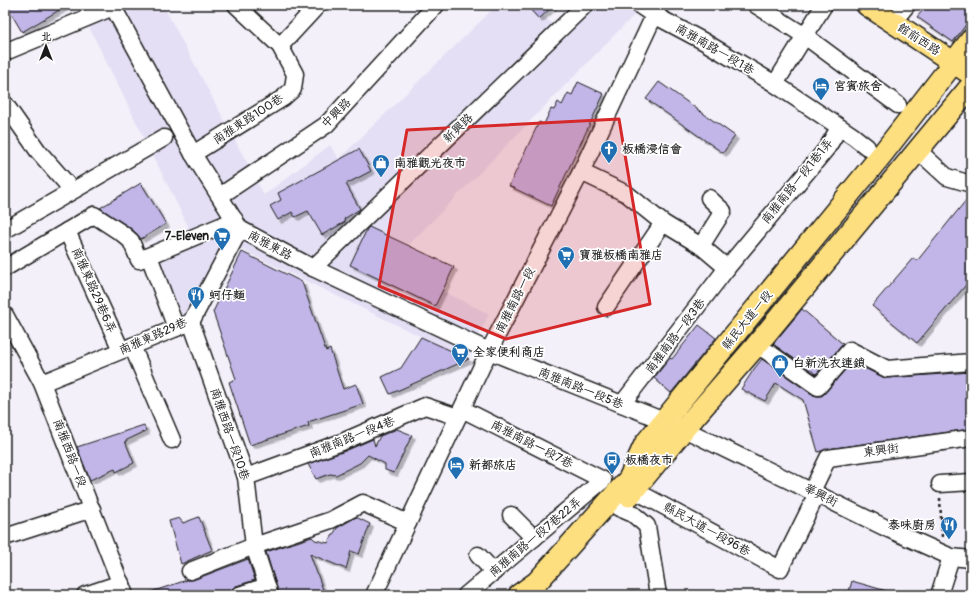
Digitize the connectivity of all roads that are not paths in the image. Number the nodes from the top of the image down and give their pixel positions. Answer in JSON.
{"nodes":[{"id":1,"x":236,"y":5,"type":"edge"},
{"id":2,"x":318,"y":5,"type":"edge"},
{"id":3,"x":585,"y":5,"type":"edge"},
{"id":4,"x":639,"y":5,"type":"edge"},
{"id":5,"x":756,"y":5,"type":"edge"},
{"id":6,"x":824,"y":5,"type":"edge"},
{"id":7,"x":867,"y":5,"type":"edge"},
{"id":8,"x":908,"y":5,"type":"edge"},
{"id":9,"x":113,"y":6,"type":"edge"},
{"id":10,"x":433,"y":6,"type":"edge"},
{"id":11,"x":657,"y":10,"type":"edge"},
{"id":12,"x":893,"y":22,"type":"junction"},
{"id":13,"x":805,"y":36,"type":"junction"},
{"id":14,"x":971,"y":40,"type":"edge"},
{"id":15,"x":280,"y":46,"type":"junction"},
{"id":16,"x":5,"y":52,"type":"edge"},
{"id":17,"x":953,"y":62,"type":"junction"},
{"id":18,"x":971,"y":74,"type":"edge"},
{"id":19,"x":775,"y":84,"type":"junction"},
{"id":20,"x":971,"y":86,"type":"edge"},
{"id":21,"x":5,"y":104,"type":"edge"},
{"id":22,"x":898,"y":105,"type":"dead end"},
{"id":23,"x":839,"y":128,"type":"junction"},
{"id":24,"x":164,"y":138,"type":"dead end"},
{"id":25,"x":867,"y":147,"type":"dead end"},
{"id":26,"x":916,"y":152,"type":"junction"},
{"id":27,"x":194,"y":154,"type":"junction"},
{"id":28,"x":581,"y":172,"type":"junction"},
{"id":29,"x":67,"y":184,"type":"dead end"},
{"id":30,"x":971,"y":184,"type":"edge"},
{"id":31,"x":220,"y":196,"type":"junction"},
{"id":32,"x":709,"y":198,"type":"dead end"},
{"id":33,"x":663,"y":223,"type":"junction"},
{"id":34,"x":238,"y":225,"type":"junction"},
{"id":35,"x":5,"y":230,"type":"edge"},
{"id":36,"x":67,"y":230,"type":"junction"},
{"id":37,"x":754,"y":234,"type":"joint"},
{"id":38,"x":701,"y":246,"type":"junction"},
{"id":39,"x":149,"y":256,"type":"junction"},
{"id":40,"x":5,"y":268,"type":"edge"},
{"id":41,"x":313,"y":268,"type":"junction"},
{"id":42,"x":727,"y":268,"type":"junction"},
{"id":43,"x":606,"y":307,"type":"dead end"},
{"id":44,"x":5,"y":315,"type":"edge"},
{"id":45,"x":191,"y":322,"type":"junction"},
{"id":46,"x":176,"y":328,"type":"junction"},
{"id":47,"x":755,"y":347,"type":"junction"},
{"id":48,"x":126,"y":348,"type":"junction"},
{"id":49,"x":489,"y":351,"type":"junction"},
{"id":50,"x":971,"y":362,"type":"edge"},
{"id":51,"x":42,"y":383,"type":"junction"},
{"id":52,"x":622,"y":404,"type":"junction"},
{"id":53,"x":460,"y":413,"type":"junction"},
{"id":54,"x":673,"y":426,"type":"junction"},
{"id":55,"x":971,"y":438,"type":"edge"},
{"id":56,"x":172,"y":440,"type":"dead end"},
{"id":57,"x":246,"y":477,"type":"junction"},
{"id":58,"x":603,"y":480,"type":"joint"},
{"id":59,"x":971,"y":482,"type":"edge"},
{"id":60,"x":940,"y":484,"type":"road end"},
{"id":61,"x":634,"y":491,"type":"junction"},
{"id":62,"x":815,"y":492,"type":"junction"},
{"id":63,"x":619,"y":508,"type":"junction"},
{"id":64,"x":92,"y":510,"type":"junction"},
{"id":65,"x":511,"y":515,"type":"dead end"},
{"id":66,"x":408,"y":523,"type":"junction"},
{"id":67,"x":5,"y":537,"type":"edge"},
{"id":68,"x":534,"y":538,"type":"junction"},
{"id":69,"x":254,"y":546,"type":"junction"},
{"id":70,"x":478,"y":555,"type":"dead end"},
{"id":71,"x":947,"y":555,"type":"junction"},
{"id":72,"x":971,"y":559,"type":"edge"},
{"id":73,"x":190,"y":571,"type":"dead end"},
{"id":74,"x":494,"y":572,"type":"junction"},
{"id":75,"x":123,"y":589,"type":"edge"},
{"id":76,"x":268,"y":591,"type":"edge"},
{"id":77,"x":85,"y":595,"type":"edge"},
{"id":78,"x":239,"y":595,"type":"edge"},
{"id":79,"x":374,"y":595,"type":"edge"},
{"id":80,"x":466,"y":595,"type":"edge"},
{"id":81,"x":519,"y":595,"type":"edge"},
{"id":82,"x":538,"y":595,"type":"edge"},
{"id":83,"x":659,"y":595,"type":"edge"},
{"id":84,"x":939,"y":595,"type":"edge"}],
"edges":[{"from":1,"to":15,"type":"street","name":"南雅東路100巷"},
{"from":2,"to":15,"type":"street"},
{"from":3,"to":41,"type":"street","name":"新興路"},
{"from":4,"to":11,"type":"street"},
{"from":5,"to":13,"type":"street"},
{"from":6,"to":13,"type":"street"},
{"from":7,"to":12,"type":"main road","name":"館前西路"},
{"from":8,"to":12,"type":"street"},
{"from":9,"to":16,"type":"street"},
{"from":9,"to":27,"type":"street","name":"南雅東路"},
{"from":10,"to":31,"type":"street","name":"中興路"},
{"from":11,"to":19,"type":"street","name":"南雅南路一段1巷"},
{"from":11,"to":28,"type":"street","name":"南雅南路一段"},
{"from":12,"to":17,"type":"main road","name":"館前西路"},
{"from":13,"to":19,"type":"street"},
{"from":13,"to":22,"type":"street"},
{"from":14,"to":17,"type":"main road","name":"縣民大道一段"},
{"from":15,"to":27,"type":"street","name":"南雅東路100巷"},
{"from":17,"to":18,"type":"main road","name":"館前西路"},
{"from":17,"to":54,"type":"main road","name":"縣民大道一段"},
{"from":19,"to":23,"type":"street","name":"南雅南路一段1巷"},
{"from":20,"to":26,"type":"main road","name":"縣民大道一段"},
{"from":21,"to":29,"type":"street"},
{"from":23,"to":25,"type":"street","name":"南雅南路一段1巷"},
{"from":23,"to":37,"type":"street","name":"南雅南路一段1巷1弄"},
{"from":24,"to":35,"type":"street"},
{"from":26,"to":30,"type":"street"},
{"from":26,"to":47,"type":"main road","name":"縣民大道一段"},
{"from":27,"to":31,"type":"street","name":"南雅東路"},
{"from":28,"to":33,"type":"street"},
{"from":28,"to":49,"type":"street","name":"南雅南路一段"},
{"from":31,"to":34,"type":"street","name":"南雅東路"},
{"from":32,"to":38,"type":"street"},
{"from":33,"to":38,"type":"street"},
{"from":33,"to":43,"type":"street"},
{"from":34,"to":39,"type":"street"},
{"from":34,"to":41,"type":"street","name":"南雅東路"},
{"from":34,"to":45,"type":"street","name":"南雅東路29巷"},
{"from":36,"to":39,"type":"street"},
{"from":36,"to":40,"type":"street"},
{"from":36,"to":48,"type":"street","name":"南雅東路29巷6弄"},
{"from":37,"to":42,"type":"street","name":"南雅南路一段3巷"},
{"from":38,"to":42,"type":"street"},
{"from":39,"to":46,"type":"street"},
{"from":41,"to":49,"type":"street","name":"南雅東路"},
{"from":42,"to":52,"type":"street","name":"南雅南路一段3巷"},
{"from":44,"to":51,"type":"street","name":"南雅西路一段"},
{"from":45,"to":46,"type":"street","name":"南雅東路29巷"},
{"from":45,"to":57,"type":"street","name":"南雅西路一段10巷"},
{"from":46,"to":48,"type":"street","name":"南雅東路29巷"},
{"from":47,"to":50,"type":"street"},
{"from":47,"to":54,"type":"main road","name":"縣民大道一段"},
{"from":48,"to":51,"type":"street","name":"南雅東路29巷"},
{"from":48,"to":56,"type":"street","name":"南雅東路29巷6弄"},
{"from":49,"to":52,"type":"street","name":"南雅南路一段5巷"},
{"from":49,"to":53,"type":"street","name":"南雅南路一段"},
{"from":51,"to":64,"type":"street","name":"南雅西路一段"},
{"from":52,"to":54,"type":"street","name":"南雅南路一段5巷"},
{"from":53,"to":57,"type":"street","name":"南雅南路一段4巷"},
{"from":53,"to":58,"type":"street","name":"南雅南路一段7巷"},
{"from":53,"to":66,"type":"street","name":"南雅南路一段"},
{"from":54,"to":61,"type":"main road","name":"縣民大道一段"},
{"from":54,"to":62,"type":"street","name":"華興街"},
{"from":54,"to":81,"type":"main road","name":"縣民大道一段"},
{"from":55,"to":62,"type":"street","name":"東興街"},
{"from":57,"to":69,"type":"street","name":"南雅西路一段10巷"},
{"from":58,"to":68,"type":"street","name":"南雅南路一段7巷22弄"},
{"from":59,"to":60,"type":"street"},
{"from":61,"to":62,"type":"street","name":"縣民大道一段96巷"},
{"from":61,"to":63,"type":"main road","name":"縣民大道一段"},
{"from":62,"to":71,"type":"street","name":"華興街"},
{"from":63,"to":82,"type":"main road","name":"縣民大道一段"},
{"from":63,"to":83,"type":"street"},
{"from":64,"to":67,"type":"street"},
{"from":64,"to":75,"type":"street","name":"南雅西路一段"},
{"from":65,"to":68,"type":"street"},
{"from":66,"to":69,"type":"street"},
{"from":66,"to":79,"type":"street","name":"南雅南路一段"},
{"from":68,"to":74,"type":"street","name":"南雅南路一段7巷22弄"},
{"from":69,"to":73,"type":"street"},
{"from":69,"to":76,"type":"street","name":"南雅西路一段10巷"},
{"from":70,"to":74,"type":"street"},
{"from":71,"to":72,"type":"street","name":"華興街"},
{"from":71,"to":84,"type":"street"},
{"from":74,"to":80,"type":"street","name":"南雅南路一段7巷22弄"},
{"from":75,"to":77,"type":"street"},
{"from":76,"to":78,"type":"street"}]}
